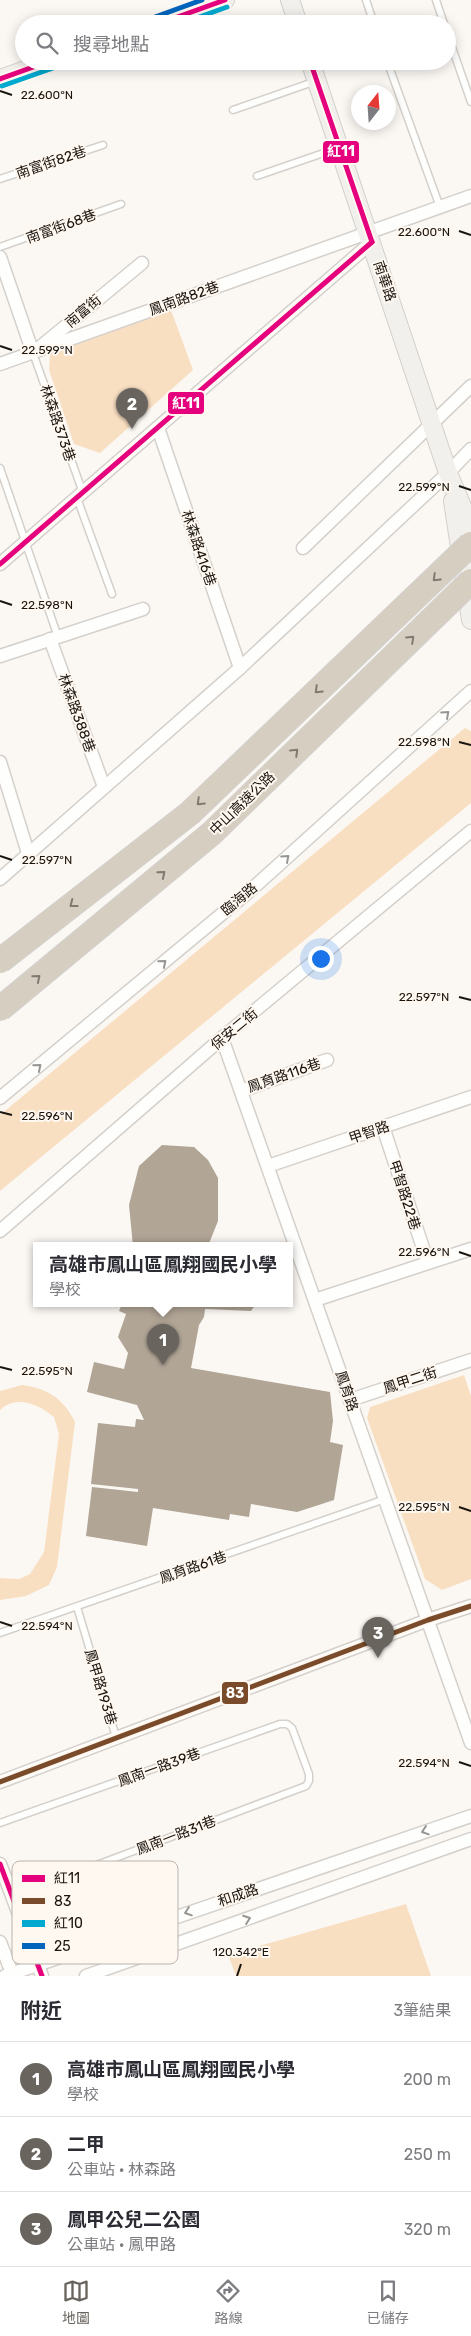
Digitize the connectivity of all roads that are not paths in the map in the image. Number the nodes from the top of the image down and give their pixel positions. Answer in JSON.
{"nodes":[{"id":1,"x":224,"y":0,"type":"edge"},
{"id":2,"x":290,"y":0,"type":"edge"},
{"id":3,"x":366,"y":0,"type":"edge"},
{"id":4,"x":436,"y":0,"type":"edge"},
{"id":5,"x":182,"y":15,"type":"edge"},
{"id":6,"x":295,"y":15,"type":"edge"},
{"id":7,"x":371,"y":15,"type":"edge"},
{"id":8,"x":441,"y":15,"type":"edge"},
{"id":9,"x":456,"y":58,"type":"edge"},
{"id":10,"x":26,"y":70,"type":"edge"},
{"id":11,"x":313,"y":70,"type":"edge"},
{"id":12,"x":391,"y":70,"type":"edge"},
{"id":13,"x":0,"y":79,"type":"edge"},
{"id":14,"x":317,"y":80,"type":"junction"},
{"id":15,"x":471,"y":102,"type":"edge"},
{"id":16,"x":233,"y":110,"type":"dead end"},
{"id":17,"x":103,"y":145,"type":"dead end"},
{"id":18,"x":339,"y":148,"type":"junction"},
{"id":19,"x":256,"y":176,"type":"dead end"},
{"id":20,"x":0,"y":179,"type":"edge"},
{"id":21,"x":471,"y":196,"type":"edge"},
{"id":22,"x":121,"y":204,"type":"dead end"},
{"id":23,"x":440,"y":207,"type":"junction"},
{"id":24,"x":370,"y":237,"type":"junction"},
{"id":25,"x":0,"y":247,"type":"edge"},
{"id":26,"x":0,"y":257,"type":"edge"},
{"id":27,"x":142,"y":263,"type":"dead end"},
{"id":28,"x":33,"y":353,"type":"junction"},
{"id":29,"x":0,"y":364,"type":"edge"},
{"id":30,"x":471,"y":386,"type":"edge"},
{"id":31,"x":433,"y":424,"type":"junction"},
{"id":32,"x":158,"y":428,"type":"junction"},
{"id":33,"x":471,"y":449,"type":"edge"},
{"id":34,"x":0,"y":468,"type":"edge"},
{"id":35,"x":448,"y":473,"type":"junction"},
{"id":36,"x":80,"y":495,"type":"junction"},
{"id":37,"x":471,"y":528,"type":"edge"},
{"id":38,"x":25,"y":543,"type":"junction"},
{"id":39,"x":471,"y":544,"type":"edge"},
{"id":40,"x":303,"y":548,"type":"dead end"},
{"id":41,"x":0,"y":564,"type":"edge"},
{"id":42,"x":471,"y":581,"type":"edge"},
{"id":43,"x":112,"y":594,"type":"dead end"},
{"id":44,"x":143,"y":609,"type":"dead end"},
{"id":45,"x":471,"y":620,"type":"edge"},
{"id":46,"x":54,"y":638,"type":"junction"},
{"id":47,"x":0,"y":656,"type":"edge"},
{"id":48,"x":240,"y":668,"type":"junction"},
{"id":49,"x":471,"y":691,"type":"edge"},
{"id":50,"x":0,"y":762,"type":"edge"},
{"id":51,"x":104,"y":787,"type":"junction"},
{"id":52,"x":471,"y":831,"type":"edge"},
{"id":53,"x":28,"y":853,"type":"junction"},
{"id":54,"x":0,"y":879,"type":"edge"},
{"id":55,"x":0,"y":961,"type":"edge"},
{"id":56,"x":0,"y":1010,"type":"edge"},
{"id":57,"x":222,"y":1038,"type":"junction"},
{"id":58,"x":327,"y":1060,"type":"dead end"},
{"id":59,"x":241,"y":1090,"type":"junction"},
{"id":60,"x":471,"y":1096,"type":"edge"},
{"id":61,"x":0,"y":1098,"type":"edge"},
{"id":62,"x":383,"y":1127,"type":"junction"},
{"id":63,"x":268,"y":1166,"type":"junction"},
{"id":64,"x":0,"y":1231,"type":"edge"},
{"id":65,"x":471,"y":1249,"type":"edge"},
{"id":66,"x":428,"y":1263,"type":"junction"},
{"id":67,"x":315,"y":1300,"type":"junction"},
{"id":68,"x":470,"y":1364,"type":"edge"},
{"id":69,"x":350,"y":1400,"type":"junction"},
{"id":70,"x":385,"y":1499,"type":"junction"},
{"id":71,"x":471,"y":1606,"type":"edge"},
{"id":72,"x":77,"y":1607,"type":"junction"},
{"id":73,"x":428,"y":1620,"type":"junction"},
{"id":74,"x":0,"y":1633,"type":"edge"},
{"id":75,"x":116,"y":1737,"type":"junction"},
{"id":76,"x":471,"y":1744,"type":"edge"},
{"id":77,"x":301,"y":1752,"type":"joint"},
{"id":78,"x":0,"y":1782,"type":"edge"},
{"id":79,"x":471,"y":1816,"type":"edge"},
{"id":80,"x":0,"y":1824,"type":"edge"},
{"id":81,"x":471,"y":1839,"type":"edge"},
{"id":82,"x":109,"y":1861,"type":"edge"},
{"id":83,"x":0,"y":1864,"type":"edge"},
{"id":84,"x":12,"y":1898,"type":"edge"},
{"id":85,"x":178,"y":1920,"type":"edge"},
{"id":86,"x":0,"y":1942,"type":"edge"},
{"id":87,"x":178,"y":1943,"type":"edge"},
{"id":88,"x":56,"y":1964,"type":"edge"},
{"id":89,"x":120,"y":1964,"type":"edge"},
{"id":90,"x":39,"y":1970,"type":"edge"},
{"id":91,"x":10,"y":1975,"type":"edge"},
{"id":92,"x":86,"y":1976,"type":"edge"}],
"edges":[{"from":1,"to":5,"type":"main road"},
{"from":2,"to":6,"type":"main road"},
{"from":3,"to":7,"type":"lane"},
{"from":4,"to":8,"type":"lane"},
{"from":9,"to":15,"type":"lane"},
{"from":10,"to":13,"type":"main road"},
{"from":11,"to":14,"type":"main road","name":"南華路"},
{"from":12,"to":23,"type":"lane"},
{"from":14,"to":16,"type":"lane"},
{"from":14,"to":18,"type":"main road","name":"南華路"},
{"from":17,"to":20,"type":"lane","name":"南富街82巷"},
{"from":18,"to":19,"type":"lane"},
{"from":18,"to":24,"type":"main road","name":"南華路"},
{"from":21,"to":23,"type":"street","name":"鳳南路82巷"},
{"from":22,"to":25,"type":"lane","name":"南富街68巷"},
{"from":23,"to":24,"type":"street","name":"鳳南路82巷"},
{"from":24,"to":28,"type":"street","name":"鳳南路82巷"},
{"from":24,"to":31,"type":"main road","name":"南華路"},
{"from":24,"to":32,"type":"street"},
{"from":26,"to":28,"type":"street"},
{"from":27,"to":28,"type":"street","name":"南富街"},
{"from":28,"to":29,"type":"street","name":"鳳南路82巷"},
{"from":28,"to":36,"type":"lane","name":"林森路373巷"},
{"from":30,"to":31,"type":"street"},
{"from":31,"to":35,"type":"main road","name":"南華路"},
{"from":31,"to":40,"type":"street"},
{"from":32,"to":36,"type":"street"},
{"from":32,"to":48,"type":"street","name":"林森路416巷"},
{"from":33,"to":35,"type":"street"},
{"from":34,"to":38,"type":"lane","name":"林森路388巷"},
{"from":35,"to":37,"type":"main road"},
{"from":35,"to":45,"type":"main road"},
{"from":35,"to":48,"type":"street"},
{"from":36,"to":38,"type":"street"},
{"from":36,"to":43,"type":"lane","name":"林森路373巷"},
{"from":38,"to":41,"type":"street"},
{"from":38,"to":46,"type":"lane","name":"林森路388巷"},
{"from":39,"to":55,"type":"highway","name":"中山高速公路","one_way":true,"bridge":true},
{"from":56,"to":42,"type":"highway","name":"中山高速公路","one_way":true,"bridge":true},
{"from":44,"to":46,"type":"street"},
{"from":46,"to":47,"type":"street"},
{"from":46,"to":51,"type":"street","name":"林森路388巷"},
{"from":48,"to":51,"type":"street"},
{"from":61,"to":49,"type":"street","name":"臨海路","one_way":true},
{"from":50,"to":53,"type":"street"},
{"from":51,"to":53,"type":"street"},
{"from":52,"to":57,"type":"street","name":"保安二街"},
{"from":53,"to":54,"type":"street"},
{"from":57,"to":59,"type":"street","name":"鳳育路"},
{"from":57,"to":64,"type":"street","name":"保安二街"},
{"from":58,"to":59,"type":"street","name":"鳳育路116巷"},
{"from":59,"to":63,"type":"street","name":"鳳育路"},
{"from":60,"to":62,"type":"street","name":"甲智路"},
{"from":62,"to":63,"type":"street","name":"甲智路"},
{"from":62,"to":66,"type":"street","name":"甲智路22巷"},
{"from":63,"to":67,"type":"street","name":"鳳育路"},
{"from":65,"to":66,"type":"street"},
{"from":66,"to":67,"type":"street"},
{"from":67,"to":69,"type":"street","name":"鳳育路"},
{"from":68,"to":69,"type":"street","name":"鳳甲二街"},
{"from":69,"to":70,"type":"street","name":"鳳育路"},
{"from":70,"to":72,"type":"lane","name":"鳳育路61巷"},
{"from":70,"to":73,"type":"street","name":"鳳育路"},
{"from":71,"to":73,"type":"street"},
{"from":72,"to":74,"type":"lane","name":"鳳育路61巷"},
{"from":72,"to":75,"type":"lane","name":"鳳甲路193巷"},
{"from":73,"to":75,"type":"street"},
{"from":73,"to":76,"type":"street","name":"鳳育路"},
{"from":75,"to":78,"type":"street"},
{"from":77,"to":80,"type":"lane","name":"鳳南一路39巷"},
{"from":77,"to":82,"type":"lane","name":"鳳南一路31巷"},
{"from":79,"to":85,"type":"street","name":"和成路","one_way":true},
{"from":87,"to":81,"type":"street","name":"和成路","one_way":true},
{"from":83,"to":84,"type":"street"},
{"from":86,"to":91,"type":"street"},
{"from":88,"to":90,"type":"street","name":"和成路","one_way":true},
{"from":92,"to":89,"type":"street","name":"和成路","one_way":true},
{"from":90,"to":91,"type":"street","name":"和成路"}]}
